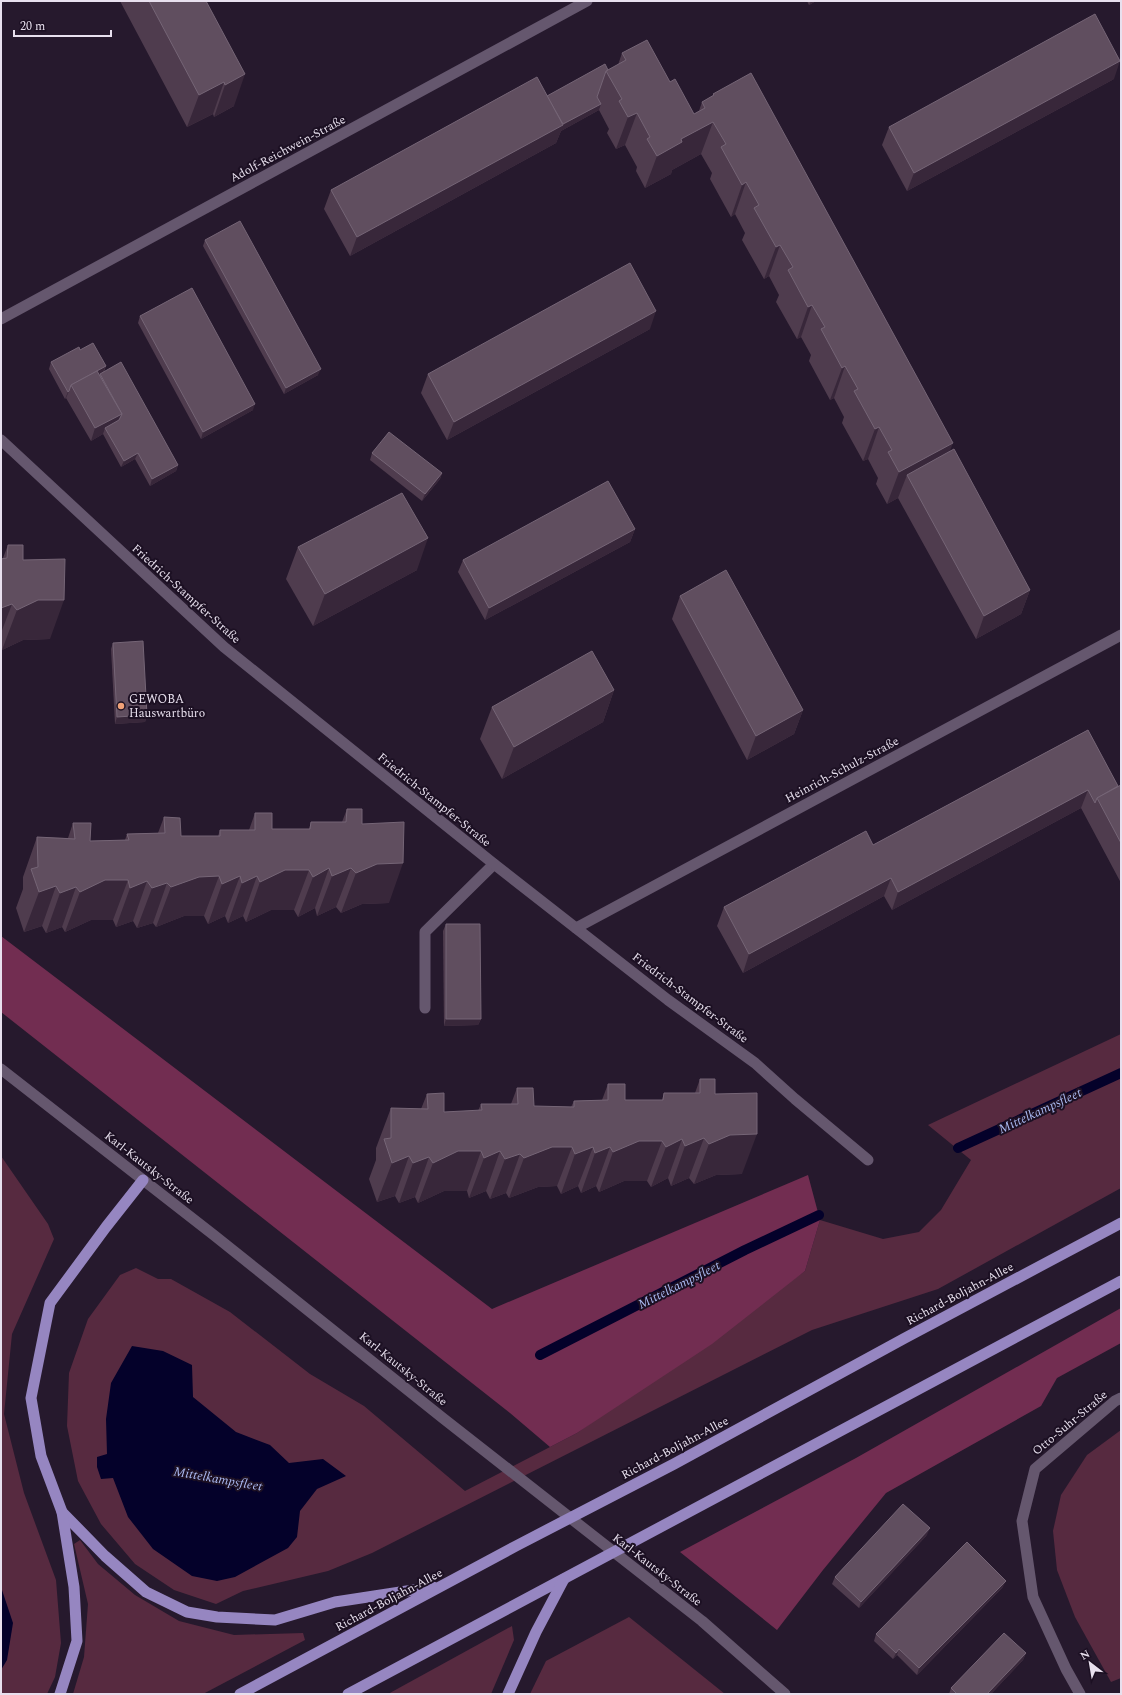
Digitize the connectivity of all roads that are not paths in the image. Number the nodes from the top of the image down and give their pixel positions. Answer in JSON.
{"nodes":[{"id":1,"x":587,"y":1,"type":"edge"},
{"id":2,"x":1,"y":319,"type":"edge"},
{"id":3,"x":1,"y":440,"type":"edge"},
{"id":4,"x":1121,"y":635,"type":"edge"},
{"id":5,"x":494,"y":864,"type":"junction"},
{"id":6,"x":576,"y":928,"type":"junction"},
{"id":7,"x":424,"y":1008,"type":"dead end"},
{"id":8,"x":1,"y":1069,"type":"edge"},
{"id":9,"x":868,"y":1160,"type":"dead end"},
{"id":10,"x":143,"y":1180,"type":"junction"},
{"id":11,"x":1121,"y":1223,"type":"edge"},
{"id":12,"x":1121,"y":1281,"type":"edge"},
{"id":13,"x":1121,"y":1398,"type":"edge"},
{"id":14,"x":62,"y":1512,"type":"junction"},
{"id":15,"x":564,"y":1579,"type":"junction"},
{"id":16,"x":442,"y":1586,"type":"junction"},
{"id":17,"x":60,"y":1694,"type":"edge"},
{"id":18,"x":240,"y":1694,"type":"edge"},
{"id":19,"x":348,"y":1694,"type":"edge"},
{"id":20,"x":508,"y":1694,"type":"edge"},
{"id":21,"x":786,"y":1694,"type":"edge"},
{"id":22,"x":1080,"y":1694,"type":"edge"}],
"edges":[{"from":1,"to":2,"type":"street","name":"Adolf-Reichwein-Straße"},
{"from":3,"to":5,"type":"street","name":"Friedrich-Stampfer-Straße"},
{"from":4,"to":6,"type":"street","name":"Heinrich-Schulz-Straße"},
{"from":5,"to":6,"type":"street","name":"Friedrich-Stampfer-Straße"},
{"from":5,"to":7,"type":"street"},
{"from":6,"to":9,"type":"street","name":"Friedrich-Stampfer-Straße"},
{"from":8,"to":10,"type":"street","name":"Karl-Kautsky-Straße"},
{"from":10,"to":14,"type":"main road"},
{"from":10,"to":21,"type":"street","name":"Karl-Kautsky-Straße"},
{"from":11,"to":16,"type":"main road","name":"Richard-Boljahn-Allee"},
{"from":12,"to":15,"type":"main road"},
{"from":13,"to":22,"type":"street","name":"Otto-Suhr-Straße"},
{"from":14,"to":16,"type":"main road"},
{"from":14,"to":17,"type":"main road"},
{"from":15,"to":19,"type":"main road"},
{"from":15,"to":20,"type":"main road"},
{"from":16,"to":18,"type":"main road","name":"Richard-Boljahn-Allee"}]}
